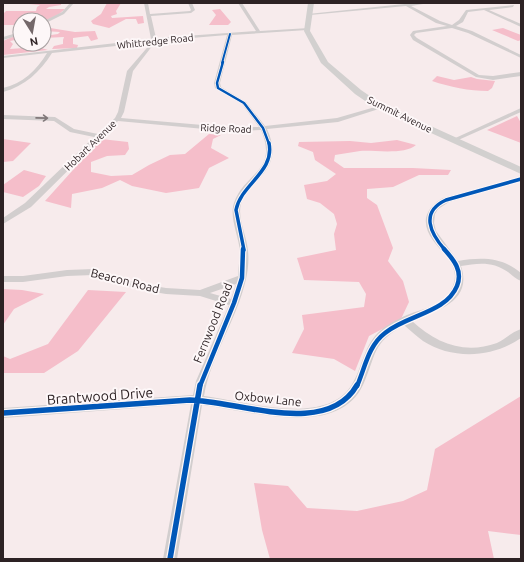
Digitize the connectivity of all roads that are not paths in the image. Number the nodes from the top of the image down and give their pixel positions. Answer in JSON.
{"nodes":[{"id":1,"x":72,"y":3,"type":"edge"},
{"id":2,"x":146,"y":3,"type":"edge"},
{"id":3,"x":190,"y":3,"type":"edge"},
{"id":4,"x":240,"y":3,"type":"edge"},
{"id":5,"x":311,"y":3,"type":"edge"},
{"id":6,"x":386,"y":3,"type":"edge"},
{"id":7,"x":427,"y":3,"type":"edge"},
{"id":8,"x":507,"y":3,"type":"edge"},
{"id":9,"x":407,"y":5,"type":"junction"},
{"id":10,"x":391,"y":6,"type":"junction"},
{"id":11,"x":483,"y":9,"type":"junction"},
{"id":12,"x":310,"y":14,"type":"junction"},
{"id":13,"x":149,"y":15,"type":"junction"},
{"id":14,"x":52,"y":19,"type":"edge"},
{"id":15,"x":452,"y":26,"type":"junction"},
{"id":16,"x":521,"y":26,"type":"edge"},
{"id":17,"x":307,"y":29,"type":"junction"},
{"id":18,"x":259,"y":32,"type":"junction"},
{"id":19,"x":230,"y":34,"type":"junction"},
{"id":20,"x":154,"y":40,"type":"junction"},
{"id":21,"x":50,"y":52,"type":"joint"},
{"id":22,"x":52,"y":52,"type":"edge"},
{"id":23,"x":3,"y":57,"type":"edge"},
{"id":24,"x":521,"y":57,"type":"edge"},
{"id":25,"x":521,"y":74,"type":"edge"},
{"id":26,"x":11,"y":89,"type":"junction"},
{"id":27,"x":3,"y":90,"type":"edge"},
{"id":28,"x":3,"y":93,"type":"edge"},
{"id":29,"x":382,"y":107,"type":"junction"},
{"id":30,"x":521,"y":110,"type":"edge"},
{"id":31,"x":3,"y":118,"type":"edge"},
{"id":32,"x":117,"y":119,"type":"junction"},
{"id":33,"x":263,"y":128,"type":"junction"},
{"id":34,"x":98,"y":136,"type":"junction"},
{"id":35,"x":454,"y":140,"type":"junction"},
{"id":36,"x":521,"y":171,"type":"edge"},
{"id":37,"x":521,"y":179,"type":"edge"},
{"id":38,"x":3,"y":222,"type":"edge"},
{"id":39,"x":455,"y":264,"type":"junction"},
{"id":40,"x":242,"y":278,"type":"junction"},
{"id":41,"x":521,"y":278,"type":"edge"},
{"id":42,"x":3,"y":279,"type":"edge"},
{"id":43,"x":200,"y":293,"type":"junction"},
{"id":44,"x":234,"y":303,"type":"junction"},
{"id":45,"x":405,"y":320,"type":"junction"},
{"id":46,"x":521,"y":333,"type":"edge"},
{"id":47,"x":198,"y":400,"type":"junction"},
{"id":48,"x":3,"y":413,"type":"edge"},
{"id":49,"x":170,"y":559,"type":"edge"}],
"edges":[{"from":1,"to":14,"type":"street"},
{"from":2,"to":13,"type":"street"},
{"from":3,"to":13,"type":"street"},
{"from":4,"to":18,"type":"street"},
{"from":5,"to":12,"type":"street"},
{"from":6,"to":10,"type":"street"},
{"from":7,"to":9,"type":"street"},
{"from":8,"to":11,"type":"street"},
{"from":9,"to":10,"type":"street"},
{"from":9,"to":15,"type":"street"},
{"from":10,"to":12,"type":"street"},
{"from":11,"to":15,"type":"street"},
{"from":11,"to":16,"type":"street"},
{"from":12,"to":17,"type":"street"},
{"from":13,"to":20,"type":"street"},
{"from":15,"to":24,"type":"street"},
{"from":15,"to":25,"type":"street"},
{"from":17,"to":18,"type":"street","name":"Whittredge Road"},
{"from":17,"to":29,"type":"street","name":"Summit Avenue"},
{"from":18,"to":19,"type":"street","name":"Whittredge Road"},
{"from":19,"to":20,"type":"street","name":"Whittredge Road"},
{"from":19,"to":33,"type":"street","name":"Fernwood Road"},
{"from":20,"to":22,"type":"street","name":"Whittredge Road"},
{"from":20,"to":32,"type":"street","name":"Hobart Avenue"},
{"from":21,"to":23,"type":"street","name":"Whittredge Road"},
{"from":21,"to":26,"type":"street"},
{"from":26,"to":27,"type":"street"},
{"from":26,"to":28,"type":"street"},
{"from":29,"to":33,"type":"street","name":"Ridge Road"},
{"from":29,"to":35,"type":"street","name":"Summit Avenue"},
{"from":30,"to":35,"type":"street"},
{"from":31,"to":34,"type":"street","one_way":true},
{"from":32,"to":33,"type":"street","name":"Ridge Road"},
{"from":32,"to":34,"type":"street","name":"Hobart Avenue"},
{"from":33,"to":40,"type":"street","name":"Fernwood Road"},
{"from":34,"to":38,"type":"street","name":"Hobart Avenue"},
{"from":35,"to":36,"type":"street","name":"Summit Avenue"},
{"from":37,"to":39,"type":"street","name":"Oxbow Lane"},
{"from":39,"to":41,"type":"street"},
{"from":39,"to":45,"type":"street","name":"Oxbow Lane"},
{"from":40,"to":43,"type":"street","name":"Beacon Road"},
{"from":40,"to":44,"type":"street","name":"Fernwood Road"},
{"from":42,"to":43,"type":"street","name":"Beacon Road"},
{"from":43,"to":44,"type":"street","name":"Beacon Road"},
{"from":44,"to":47,"type":"street","name":"Fernwood Road"},
{"from":45,"to":46,"type":"street"},
{"from":45,"to":47,"type":"street","name":"Oxbow Lane"},
{"from":47,"to":48,"type":"street","name":"Brantwood Drive"},
{"from":47,"to":49,"type":"street","name":"Fernwood Road"}]}
